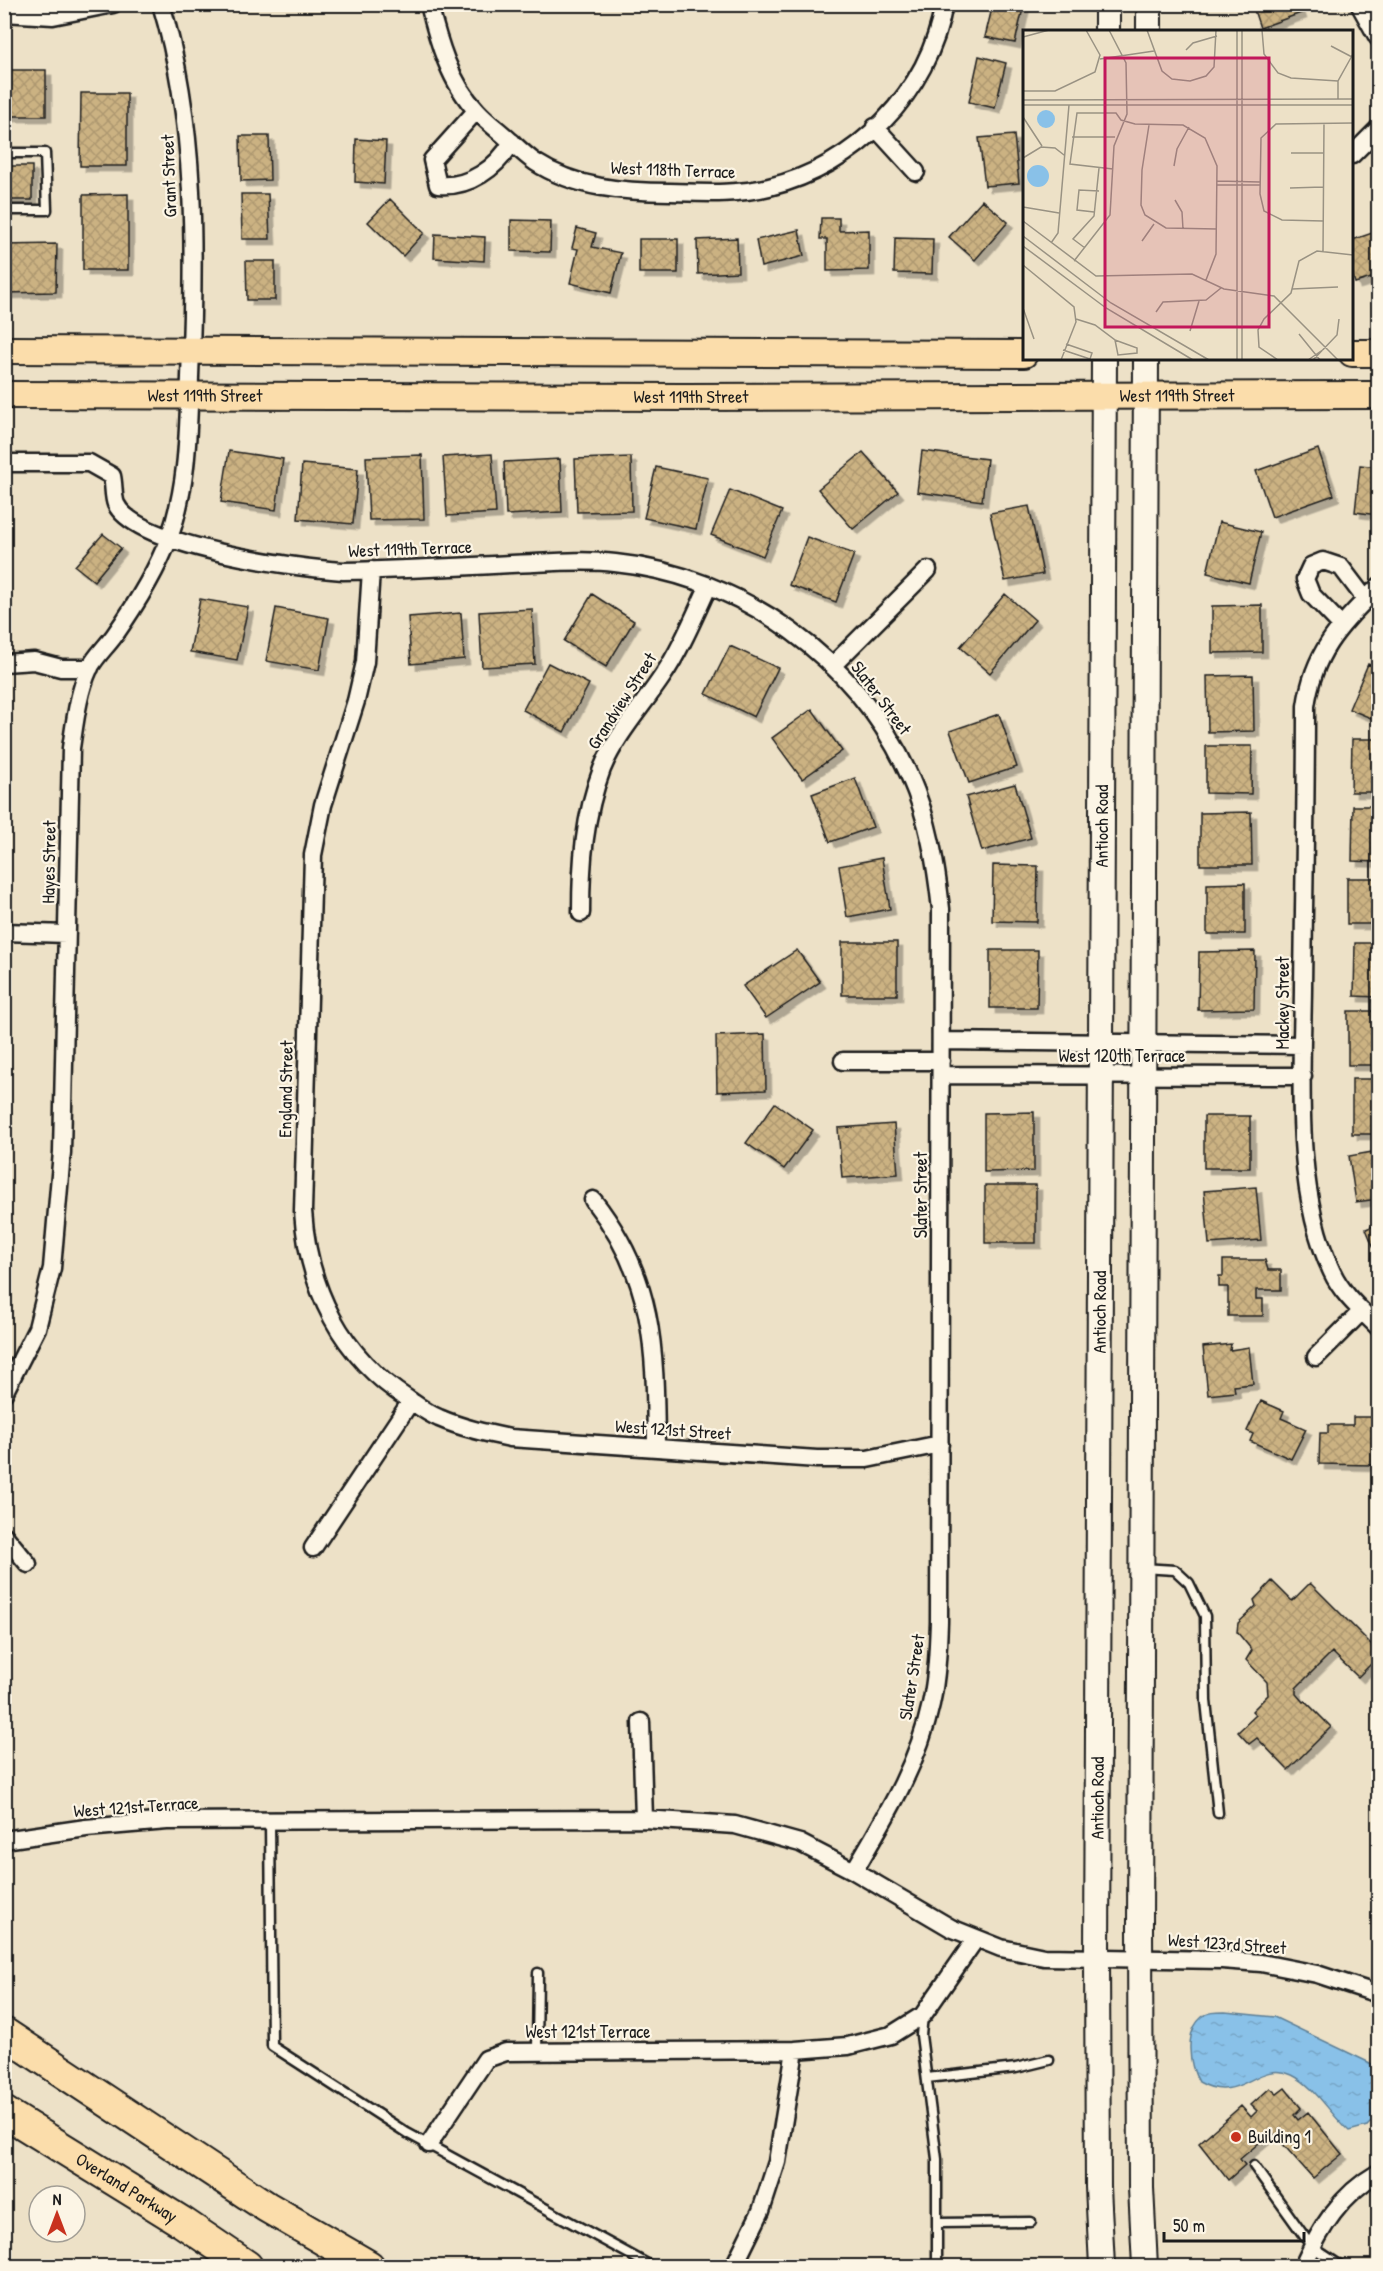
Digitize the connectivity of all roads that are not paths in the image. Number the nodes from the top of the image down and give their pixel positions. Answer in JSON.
{"nodes":[{"id":1,"x":113,"y":4,"type":"edge"},
{"id":2,"x":161,"y":4,"type":"edge"},
{"id":3,"x":429,"y":4,"type":"edge"},
{"id":4,"x":944,"y":4,"type":"edge"},
{"id":5,"x":1107,"y":4,"type":"edge"},
{"id":6,"x":1149,"y":4,"type":"edge"},
{"id":7,"x":1359,"y":4,"type":"edge"},
{"id":8,"x":4,"y":13,"type":"edge"},
{"id":9,"x":1107,"y":30,"type":"edge"},
{"id":10,"x":1149,"y":30,"type":"edge"},
{"id":11,"x":1378,"y":38,"type":"edge"},
{"id":12,"x":476,"y":111,"type":"junction"},
{"id":13,"x":875,"y":127,"type":"junction"},
{"id":14,"x":1378,"y":129,"type":"edge"},
{"id":15,"x":512,"y":142,"type":"junction"},
{"id":16,"x":4,"y":153,"type":"edge"},
{"id":17,"x":1353,"y":154,"type":"edge"},
{"id":18,"x":916,"y":172,"type":"dead end"},
{"id":19,"x":4,"y":210,"type":"edge"},
{"id":20,"x":4,"y":350,"type":"edge"},
{"id":21,"x":191,"y":350,"type":"junction"},
{"id":22,"x":1353,"y":353,"type":"edge"},
{"id":23,"x":1378,"y":353,"type":"edge"},
{"id":24,"x":1023,"y":354,"type":"edge"},
{"id":25,"x":1104,"y":360,"type":"edge"},
{"id":26,"x":1146,"y":360,"type":"edge"},
{"id":27,"x":189,"y":394,"type":"junction"},
{"id":28,"x":4,"y":395,"type":"edge"},
{"id":29,"x":1146,"y":395,"type":"junction"},
{"id":30,"x":1378,"y":395,"type":"edge"},
{"id":31,"x":1104,"y":396,"type":"junction"},
{"id":32,"x":4,"y":463,"type":"edge"},
{"id":33,"x":169,"y":538,"type":"junction"},
{"id":34,"x":371,"y":570,"type":"junction"},
{"id":35,"x":928,"y":570,"type":"dead end"},
{"id":36,"x":708,"y":587,"type":"junction"},
{"id":37,"x":1378,"y":587,"type":"edge"},
{"id":38,"x":1366,"y":600,"type":"junction"},
{"id":39,"x":1341,"y":625,"type":"junction"},
{"id":40,"x":4,"y":663,"type":"edge"},
{"id":41,"x":832,"y":666,"type":"junction"},
{"id":42,"x":90,"y":668,"type":"junction"},
{"id":43,"x":581,"y":914,"type":"dead end"},
{"id":44,"x":4,"y":932,"type":"edge"},
{"id":45,"x":67,"y":934,"type":"junction"},
{"id":46,"x":941,"y":1041,"type":"junction"},
{"id":47,"x":1101,"y":1043,"type":"junction"},
{"id":48,"x":1143,"y":1043,"type":"junction"},
{"id":49,"x":1302,"y":1045,"type":"junction"},
{"id":50,"x":843,"y":1061,"type":"dead end"},
{"id":51,"x":941,"y":1068,"type":"junction"},
{"id":52,"x":1101,"y":1075,"type":"junction"},
{"id":53,"x":1143,"y":1076,"type":"junction"},
{"id":54,"x":1303,"y":1076,"type":"junction"},
{"id":55,"x":593,"y":1200,"type":"dead end"},
{"id":56,"x":1362,"y":1311,"type":"junction"},
{"id":57,"x":1378,"y":1327,"type":"edge"},
{"id":58,"x":1316,"y":1357,"type":"dead end"},
{"id":59,"x":4,"y":1393,"type":"edge"},
{"id":60,"x":411,"y":1401,"type":"junction"},
{"id":61,"x":940,"y":1444,"type":"junction"},
{"id":62,"x":656,"y":1448,"type":"junction"},
{"id":63,"x":4,"y":1535,"type":"edge"},
{"id":64,"x":313,"y":1548,"type":"dead end"},
{"id":65,"x":28,"y":1564,"type":"dead end"},
{"id":66,"x":1142,"y":1568,"type":"junction"},
{"id":67,"x":641,"y":1722,"type":"dead end"},
{"id":68,"x":1218,"y":1813,"type":"dead end"},
{"id":69,"x":644,"y":1819,"type":"junction"},
{"id":70,"x":270,"y":1821,"type":"junction"},
{"id":71,"x":4,"y":1840,"type":"edge"},
{"id":72,"x":854,"y":1871,"type":"junction"},
{"id":73,"x":975,"y":1940,"type":"junction"},
{"id":74,"x":1097,"y":1958,"type":"junction"},
{"id":75,"x":1140,"y":1958,"type":"junction"},
{"id":76,"x":538,"y":1973,"type":"dead end"},
{"id":77,"x":1378,"y":1994,"type":"edge"},
{"id":78,"x":924,"y":2015,"type":"junction"},
{"id":79,"x":4,"y":2033,"type":"edge"},
{"id":80,"x":795,"y":2050,"type":"junction"},
{"id":81,"x":537,"y":2052,"type":"junction"},
{"id":82,"x":1049,"y":2060,"type":"dead end"},
{"id":83,"x":927,"y":2078,"type":"junction"},
{"id":84,"x":4,"y":2112,"type":"edge"},
{"id":85,"x":429,"y":2144,"type":"junction"},
{"id":86,"x":1254,"y":2166,"type":"dead end"},
{"id":87,"x":1378,"y":2174,"type":"edge"},
{"id":88,"x":1031,"y":2222,"type":"dead end"},
{"id":89,"x":938,"y":2223,"type":"junction"},
{"id":90,"x":1312,"y":2247,"type":"junction"},
{"id":91,"x":247,"y":2266,"type":"edge"},
{"id":92,"x":369,"y":2266,"type":"edge"},
{"id":93,"x":651,"y":2266,"type":"edge"},
{"id":94,"x":734,"y":2266,"type":"edge"},
{"id":95,"x":937,"y":2266,"type":"edge"},
{"id":96,"x":1102,"y":2266,"type":"edge"},
{"id":97,"x":1145,"y":2266,"type":"edge"},
{"id":98,"x":1303,"y":2266,"type":"edge"},
{"id":99,"x":1341,"y":2266,"type":"edge"}],
"edges":[{"from":1,"to":8,"type":"street"},
{"from":2,"to":21,"type":"street","name":"Grant Street"},
{"from":3,"to":12,"type":"street"},
{"from":4,"to":13,"type":"street"},
{"from":5,"to":9,"type":"main road"},
{"from":6,"to":10,"type":"main road"},
{"from":7,"to":11,"type":"street"},
{"from":12,"to":15,"type":"street","name":"West 118th Terrace"},
{"from":12,"to":15,"type":"street"},
{"from":13,"to":15,"type":"street","name":"West 118th Terrace"},
{"from":13,"to":18,"type":"street"},
{"from":14,"to":17,"type":"street"},
{"from":16,"to":19,"type":"lane"},
{"from":20,"to":21,"type":"main road"},
{"from":21,"to":24,"type":"main road"},
{"from":21,"to":27,"type":"street","name":"Hayes Street"},
{"from":22,"to":23,"type":"main road"},
{"from":25,"to":31,"type":"main road","name":"Antioch Road"},
{"from":26,"to":29,"type":"main road"},
{"from":27,"to":28,"type":"main road","name":"West 119th Street"},
{"from":27,"to":31,"type":"main road","name":"West 119th Street"},
{"from":27,"to":33,"type":"street","name":"Hayes Street"},
{"from":29,"to":30,"type":"main road","name":"West 119th Street"},
{"from":29,"to":31,"type":"main road","name":"West 119th Street"},
{"from":29,"to":48,"type":"main road"},
{"from":31,"to":47,"type":"main road","name":"Antioch Road"},
{"from":32,"to":33,"type":"street","name":"West 119th Terrace"},
{"from":33,"to":34,"type":"street","name":"West 119th Terrace"},
{"from":33,"to":42,"type":"street","name":"Hayes Street"},
{"from":34,"to":36,"type":"street","name":"West 119th Terrace"},
{"from":34,"to":60,"type":"street","name":"England Street"},
{"from":35,"to":41,"type":"street","name":"Slater Street"},
{"from":36,"to":41,"type":"street","name":"West 119th Terrace"},
{"from":36,"to":43,"type":"street","name":"Grandview Street"},
{"from":37,"to":38,"type":"street"},
{"from":38,"to":39,"type":"street"},
{"from":38,"to":39,"type":"street"},
{"from":39,"to":49,"type":"street","name":"Mackey Street"},
{"from":40,"to":42,"type":"street"},
{"from":41,"to":46,"type":"street","name":"Slater Street"},
{"from":42,"to":45,"type":"street","name":"Hayes Street"},
{"from":44,"to":45,"type":"street"},
{"from":45,"to":59,"type":"street","name":"Hayes Street"},
{"from":46,"to":47,"type":"street","name":"West 120th Terrace"},
{"from":46,"to":51,"type":"street","name":"Slater Street"},
{"from":47,"to":48,"type":"street","name":"West 120th Terrace"},
{"from":47,"to":52,"type":"main road","name":"Antioch Road"},
{"from":48,"to":49,"type":"street","name":"West 120th Terrace"},
{"from":48,"to":53,"type":"main road"},
{"from":49,"to":54,"type":"street","name":"Mackey Street"},
{"from":50,"to":51,"type":"street","name":"West 120th Terrace"},
{"from":51,"to":52,"type":"street","name":"West 120th Terrace"},
{"from":51,"to":61,"type":"street","name":"Slater Street"},
{"from":52,"to":53,"type":"street","name":"West 120th Terrace"},
{"from":52,"to":74,"type":"main road","name":"Antioch Road"},
{"from":53,"to":54,"type":"street","name":"West 120th Terrace"},
{"from":53,"to":66,"type":"main road"},
{"from":54,"to":56,"type":"street","name":"Mackey Street"},
{"from":55,"to":62,"type":"street"},
{"from":56,"to":57,"type":"street"},
{"from":56,"to":58,"type":"street"},
{"from":60,"to":62,"type":"street","name":"West 121st Street"},
{"from":60,"to":64,"type":"street"},
{"from":61,"to":62,"type":"street","name":"West 121st Street"},
{"from":61,"to":72,"type":"street","name":"Slater Street"},
{"from":63,"to":65,"type":"street"},
{"from":66,"to":68,"type":"lane"},
{"from":66,"to":75,"type":"main road"},
{"from":67,"to":69,"type":"street"},
{"from":69,"to":70,"type":"street","name":"West 121st Terrace"},
{"from":69,"to":72,"type":"street","name":"West 121st Terrace"},
{"from":70,"to":71,"type":"street","name":"West 121st Terrace"},
{"from":70,"to":85,"type":"lane"},
{"from":72,"to":73,"type":"street","name":"West 121st Terrace"},
{"from":73,"to":74,"type":"street","name":"West 121st Terrace"},
{"from":73,"to":78,"type":"street","name":"West 121st Terrace"},
{"from":74,"to":75,"type":"street","name":"West 121st Terrace"},
{"from":74,"to":96,"type":"main road","name":"Antioch Road"},
{"from":75,"to":77,"type":"street","name":"West 123rd Street"},
{"from":75,"to":97,"type":"main road"},
{"from":76,"to":81,"type":"lane"},
{"from":78,"to":80,"type":"street","name":"West 121st Terrace"},
{"from":78,"to":83,"type":"lane"},
{"from":79,"to":92,"type":"highway"},
{"from":80,"to":81,"type":"street","name":"West 121st Terrace"},
{"from":80,"to":94,"type":"street"},
{"from":81,"to":85,"type":"street","name":"West 121st Terrace"},
{"from":82,"to":83,"type":"lane"},
{"from":83,"to":89,"type":"lane"},
{"from":84,"to":91,"type":"highway","name":"Overland Parkway"},
{"from":85,"to":93,"type":"lane"},
{"from":86,"to":90,"type":"lane"},
{"from":87,"to":90,"type":"street"},
{"from":88,"to":89,"type":"lane"},
{"from":89,"to":95,"type":"lane"},
{"from":90,"to":98,"type":"street"},
{"from":90,"to":99,"type":"lane"}]}
